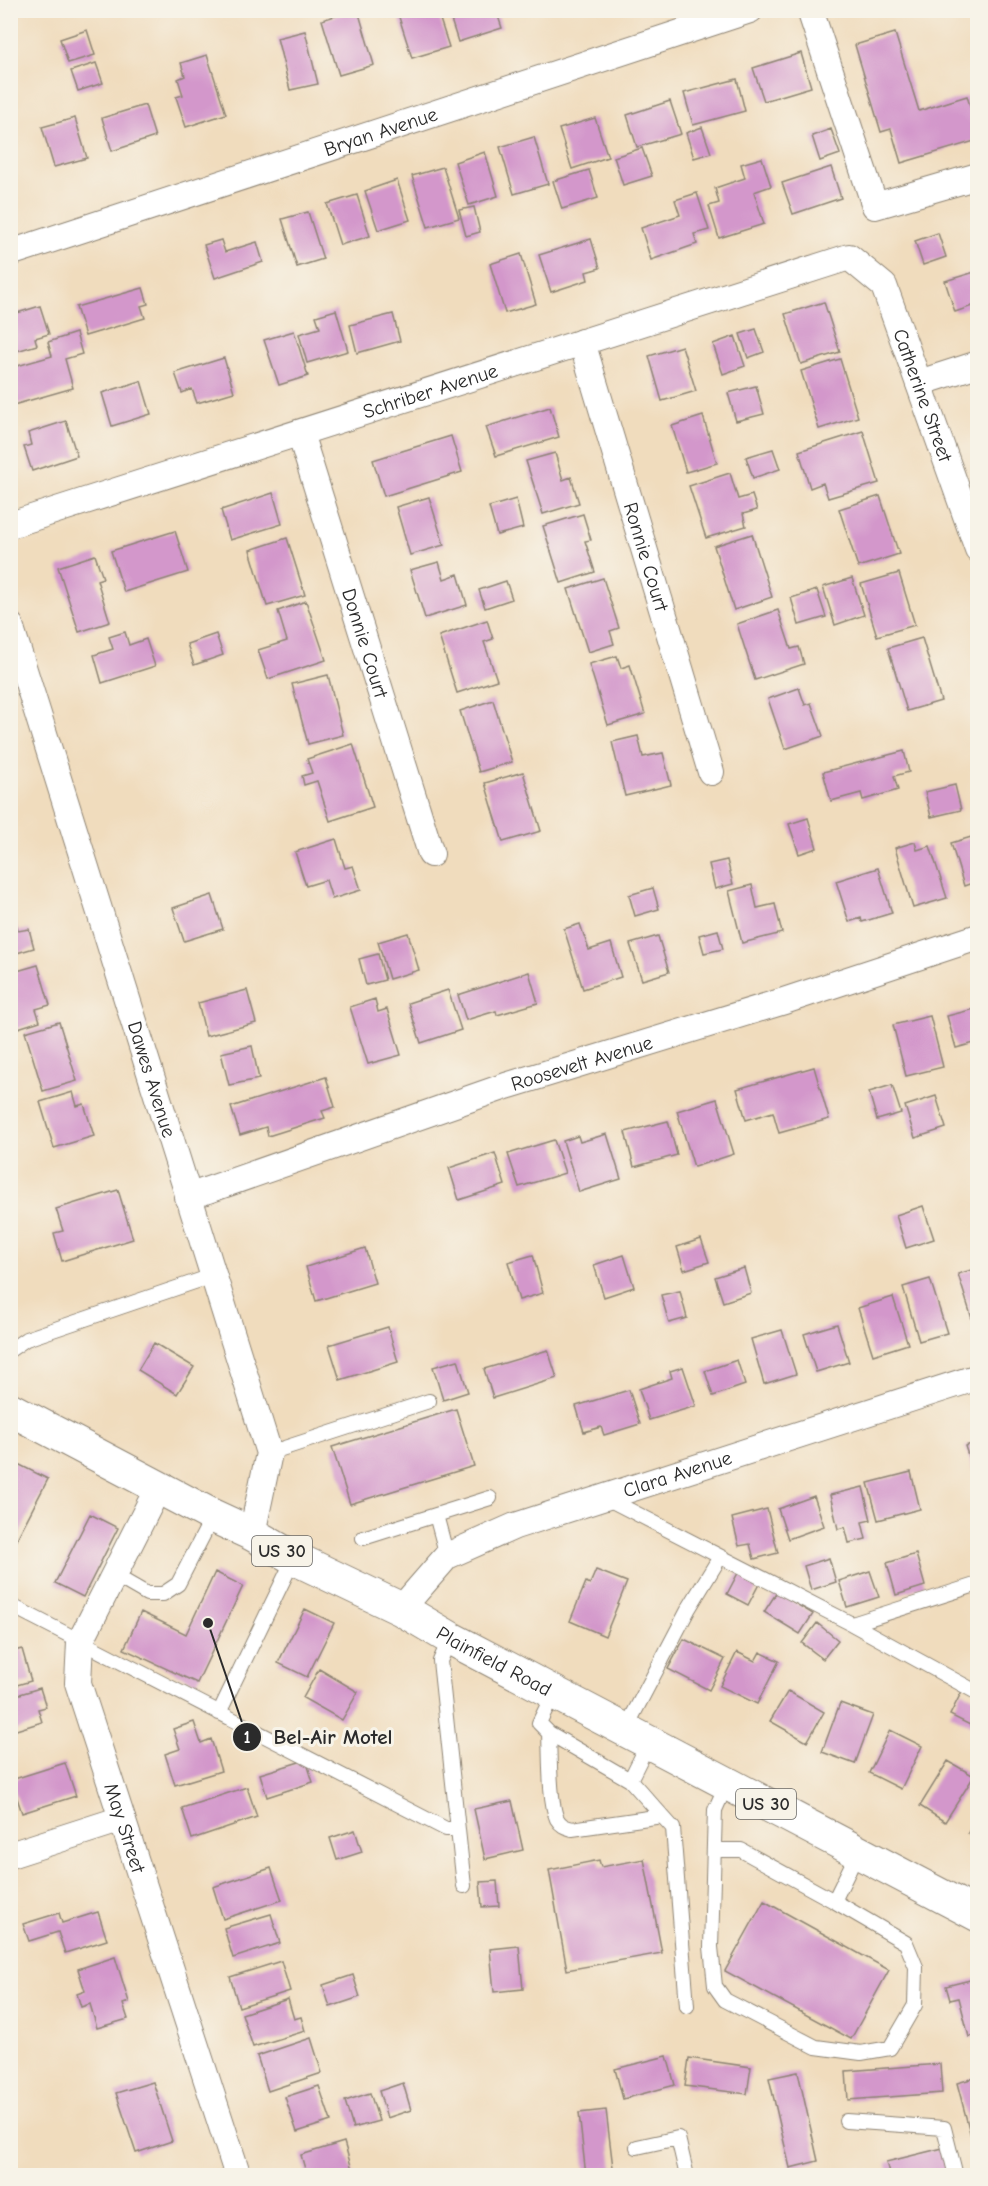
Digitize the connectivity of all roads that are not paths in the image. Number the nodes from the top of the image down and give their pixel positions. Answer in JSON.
{"nodes":[{"id":1,"x":750,"y":10,"type":"edge"},
{"id":2,"x":810,"y":10,"type":"edge"},
{"id":3,"x":978,"y":176,"type":"edge"},
{"id":4,"x":10,"y":253,"type":"edge"},
{"id":5,"x":849,"y":257,"type":"joint"},
{"id":6,"x":582,"y":342,"type":"junction"},
{"id":7,"x":978,"y":364,"type":"edge"},
{"id":8,"x":919,"y":383,"type":"junction"},
{"id":9,"x":300,"y":433,"type":"junction"},
{"id":10,"x":10,"y":525,"type":"edge"},
{"id":11,"x":978,"y":549,"type":"edge"},
{"id":12,"x":10,"y":625,"type":"edge"},
{"id":13,"x":711,"y":772,"type":"dead end"},
{"id":14,"x":431,"y":854,"type":"dead end"},
{"id":15,"x":978,"y":937,"type":"edge"},
{"id":16,"x":189,"y":1197,"type":"junction"},
{"id":17,"x":212,"y":1276,"type":"junction"},
{"id":18,"x":10,"y":1350,"type":"edge"},
{"id":19,"x":978,"y":1377,"type":"edge"},
{"id":20,"x":429,"y":1401,"type":"dead end"},
{"id":21,"x":10,"y":1409,"type":"edge"},
{"id":22,"x":269,"y":1453,"type":"junction"},
{"id":23,"x":158,"y":1488,"type":"junction"},
{"id":24,"x":604,"y":1497,"type":"junction"},
{"id":25,"x":490,"y":1498,"type":"dead end"},
{"id":26,"x":436,"y":1515,"type":"junction"},
{"id":27,"x":213,"y":1516,"type":"junction"},
{"id":28,"x":252,"y":1534,"type":"junction"},
{"id":29,"x":363,"y":1538,"type":"dead end"},
{"id":30,"x":447,"y":1556,"type":"junction"},
{"id":31,"x":720,"y":1557,"type":"junction"},
{"id":32,"x":294,"y":1558,"type":"junction"},
{"id":33,"x":114,"y":1575,"type":"junction"},
{"id":34,"x":978,"y":1584,"type":"edge"},
{"id":35,"x":10,"y":1605,"type":"edge"},
{"id":36,"x":401,"y":1609,"type":"junction"},
{"id":37,"x":852,"y":1624,"type":"junction"},
{"id":38,"x":450,"y":1638,"type":"junction"},
{"id":39,"x":80,"y":1642,"type":"junction"},
{"id":40,"x":554,"y":1692,"type":"junction"},
{"id":41,"x":978,"y":1693,"type":"edge"},
{"id":42,"x":219,"y":1713,"type":"junction"},
{"id":43,"x":549,"y":1733,"type":"junction"},
{"id":44,"x":637,"y":1736,"type":"junction"},
{"id":45,"x":630,"y":1780,"type":"junction"},
{"id":46,"x":727,"y":1783,"type":"junction"},
{"id":47,"x":662,"y":1816,"type":"junction"},
{"id":48,"x":122,"y":1819,"type":"junction"},
{"id":49,"x":458,"y":1829,"type":"junction"},
{"id":50,"x":714,"y":1850,"type":"junction"},
{"id":51,"x":858,"y":1852,"type":"junction"},
{"id":52,"x":10,"y":1855,"type":"edge"},
{"id":53,"x":464,"y":1886,"type":"dead end"},
{"id":54,"x":834,"y":1900,"type":"junction"},
{"id":55,"x":978,"y":1915,"type":"edge"},
{"id":56,"x":687,"y":2006,"type":"dead end"},
{"id":57,"x":846,"y":2121,"type":"dead end"},
{"id":58,"x":637,"y":2147,"type":"dead end"},
{"id":59,"x":238,"y":2175,"type":"edge"},
{"id":60,"x":687,"y":2175,"type":"edge"},
{"id":61,"x":956,"y":2175,"type":"edge"}],
"edges":[{"from":1,"to":4,"type":"street","name":"Bryan Avenue"},
{"from":2,"to":3,"type":"street"},
{"from":5,"to":6,"type":"street","name":"Schriber Avenue"},
{"from":5,"to":8,"type":"street","name":"Catherine Street"},
{"from":6,"to":9,"type":"street","name":"Schriber Avenue"},
{"from":6,"to":13,"type":"street","name":"Ronnie Court"},
{"from":7,"to":8,"type":"street"},
{"from":8,"to":11,"type":"street","name":"Catherine Street"},
{"from":9,"to":10,"type":"street","name":"Schriber Avenue"},
{"from":9,"to":14,"type":"street","name":"Donnie Court"},
{"from":12,"to":16,"type":"street","name":"Dawes Avenue"},
{"from":15,"to":16,"type":"street","name":"Roosevelt Avenue"},
{"from":16,"to":17,"type":"street","name":"Dawes Avenue"},
{"from":17,"to":18,"type":"lane"},
{"from":17,"to":22,"type":"street","name":"Dawes Avenue"},
{"from":19,"to":24,"type":"street","name":"Clara Avenue"},
{"from":20,"to":22,"type":"lane"},
{"from":21,"to":23,"type":"main road","name":"Plainfield Road","number":"US 30"},
{"from":22,"to":28,"type":"street","name":"Dawes Avenue"},
{"from":23,"to":27,"type":"main road","name":"Plainfield Road","number":"US 30"},
{"from":23,"to":33,"type":"street","name":"May Street"},
{"from":24,"to":30,"type":"street","name":"Clara Avenue"},
{"from":24,"to":31,"type":"lane"},
{"from":25,"to":26,"type":"lane"},
{"from":26,"to":29,"type":"lane"},
{"from":26,"to":30,"type":"lane"},
{"from":27,"to":28,"type":"main road","name":"Plainfield Road","number":"US 30"},
{"from":27,"to":33,"type":"lane"},
{"from":28,"to":32,"type":"main road","name":"Plainfield Road","number":"US 30"},
{"from":30,"to":36,"type":"street","name":"Clara Avenue"},
{"from":31,"to":37,"type":"lane"},
{"from":31,"to":44,"type":"lane"},
{"from":32,"to":36,"type":"main road","name":"Plainfield Road","number":"US 30"},
{"from":32,"to":42,"type":"lane"},
{"from":33,"to":39,"type":"street","name":"May Street"},
{"from":34,"to":37,"type":"lane"},
{"from":35,"to":39,"type":"lane"},
{"from":36,"to":38,"type":"main road","name":"Plainfield Road","number":"US 30"},
{"from":37,"to":41,"type":"lane"},
{"from":38,"to":40,"type":"main road","name":"Plainfield Road","number":"US 30"},
{"from":38,"to":49,"type":"lane"},
{"from":39,"to":42,"type":"lane"},
{"from":39,"to":48,"type":"street","name":"May Street"},
{"from":40,"to":43,"type":"lane"},
{"from":40,"to":44,"type":"main road","name":"Plainfield Road","number":"US 30"},
{"from":42,"to":49,"type":"lane"},
{"from":43,"to":45,"type":"lane"},
{"from":43,"to":47,"type":"lane"},
{"from":44,"to":45,"type":"lane"},
{"from":44,"to":46,"type":"main road","name":"Plainfield Road","number":"US 30"},
{"from":45,"to":47,"type":"lane"},
{"from":46,"to":50,"type":"lane"},
{"from":46,"to":51,"type":"main road","name":"Plainfield Road","number":"US 30"},
{"from":47,"to":56,"type":"lane"},
{"from":48,"to":52,"type":"street"},
{"from":48,"to":59,"type":"street","name":"May Street"},
{"from":49,"to":53,"type":"lane"},
{"from":50,"to":54,"type":"lane"},
{"from":50,"to":54,"type":"lane"},
{"from":51,"to":54,"type":"lane"},
{"from":51,"to":55,"type":"main road","name":"Plainfield Road","number":"US 30"},
{"from":57,"to":61,"type":"lane"},
{"from":58,"to":60,"type":"lane"}]}
